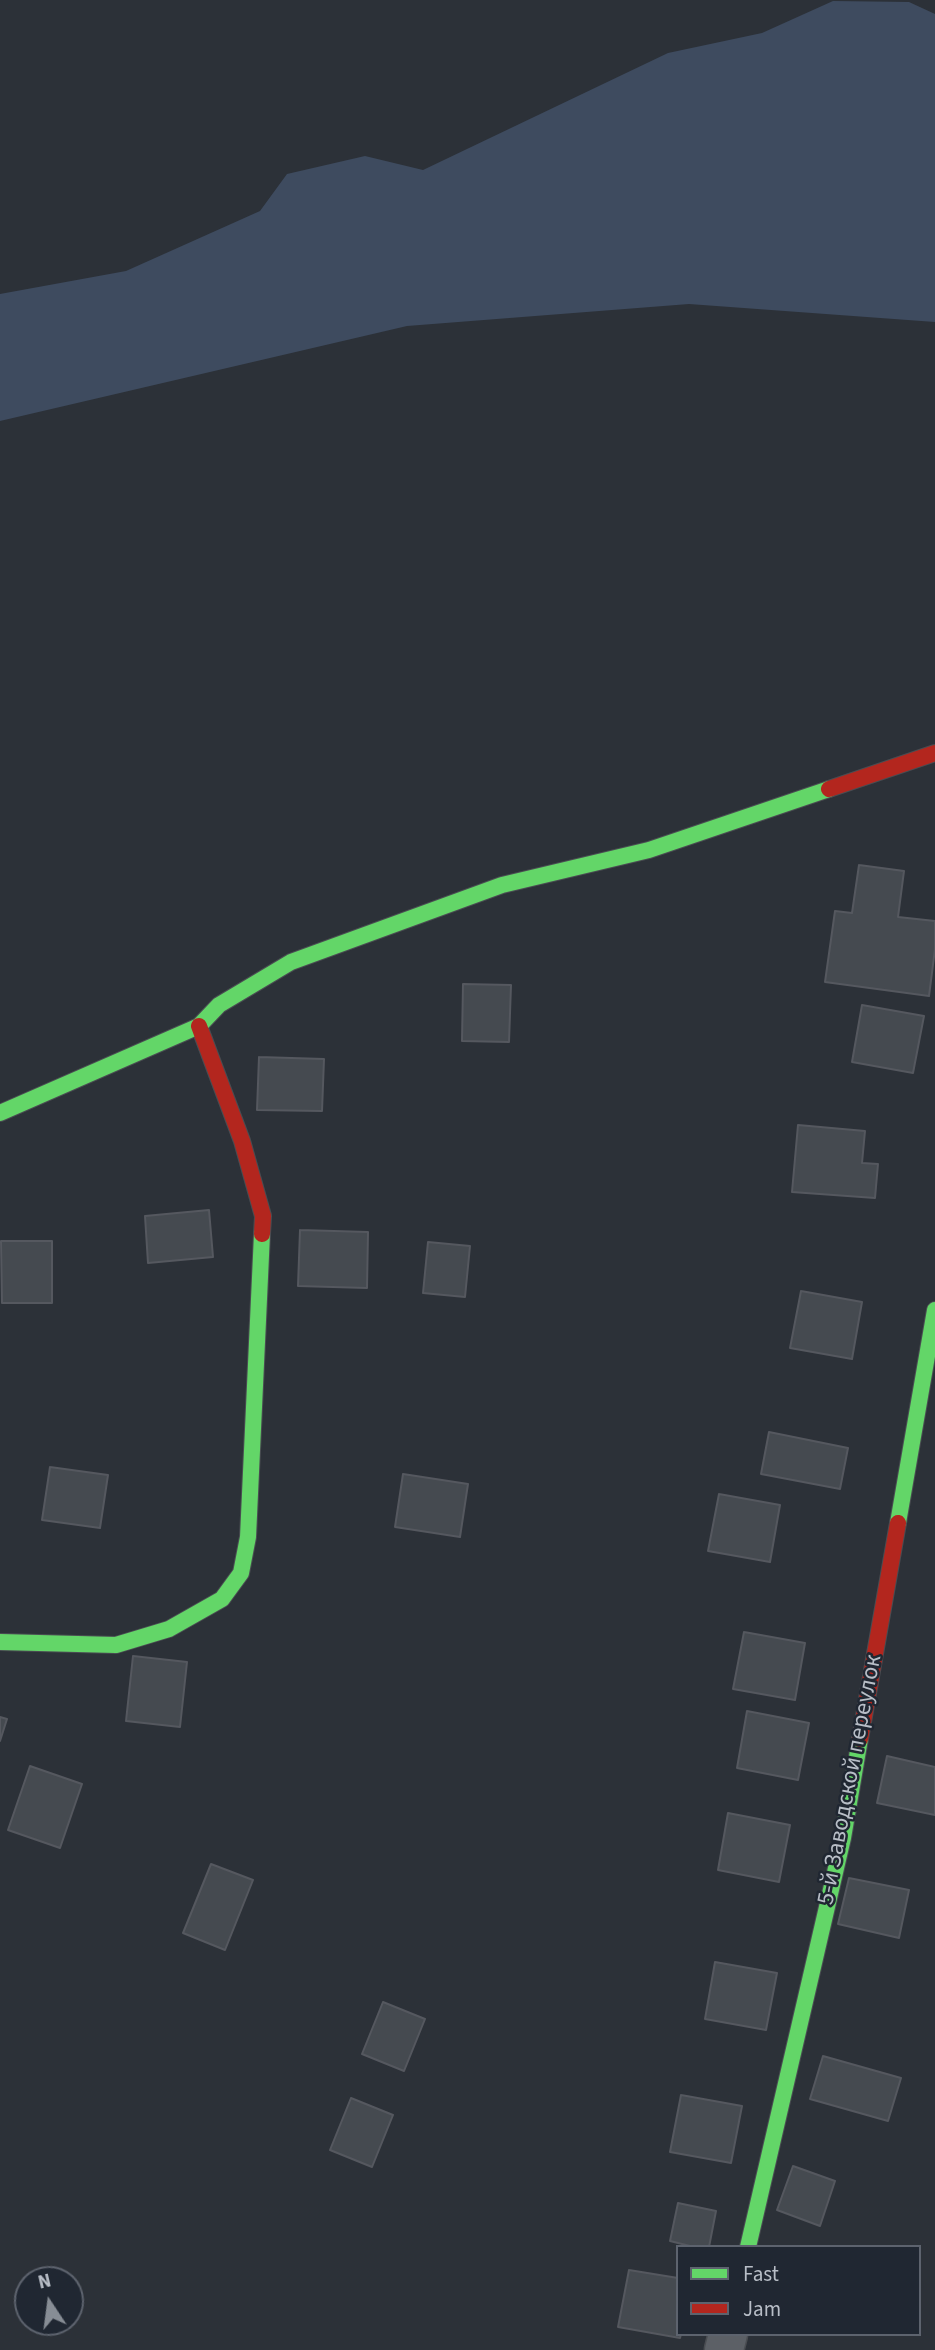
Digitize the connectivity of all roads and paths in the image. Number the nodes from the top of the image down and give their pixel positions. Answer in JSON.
{"nodes":[{"id":1,"x":935,"y":753,"type":"edge"},
{"id":2,"x":198,"y":1026,"type":"junction"},
{"id":3,"x":0,"y":1113,"type":"edge"},
{"id":4,"x":935,"y":1310,"type":"edge"},
{"id":5,"x":0,"y":1642,"type":"edge"},
{"id":6,"x":748,"y":2245,"type":"edge"}],
"edges":[{"from":1,"to":2,"type":"street"},
{"from":2,"to":3,"type":"street"},
{"from":2,"to":5,"type":"street"},
{"from":4,"to":6,"type":"street","name":"5-й Заводской переулок"}]}
